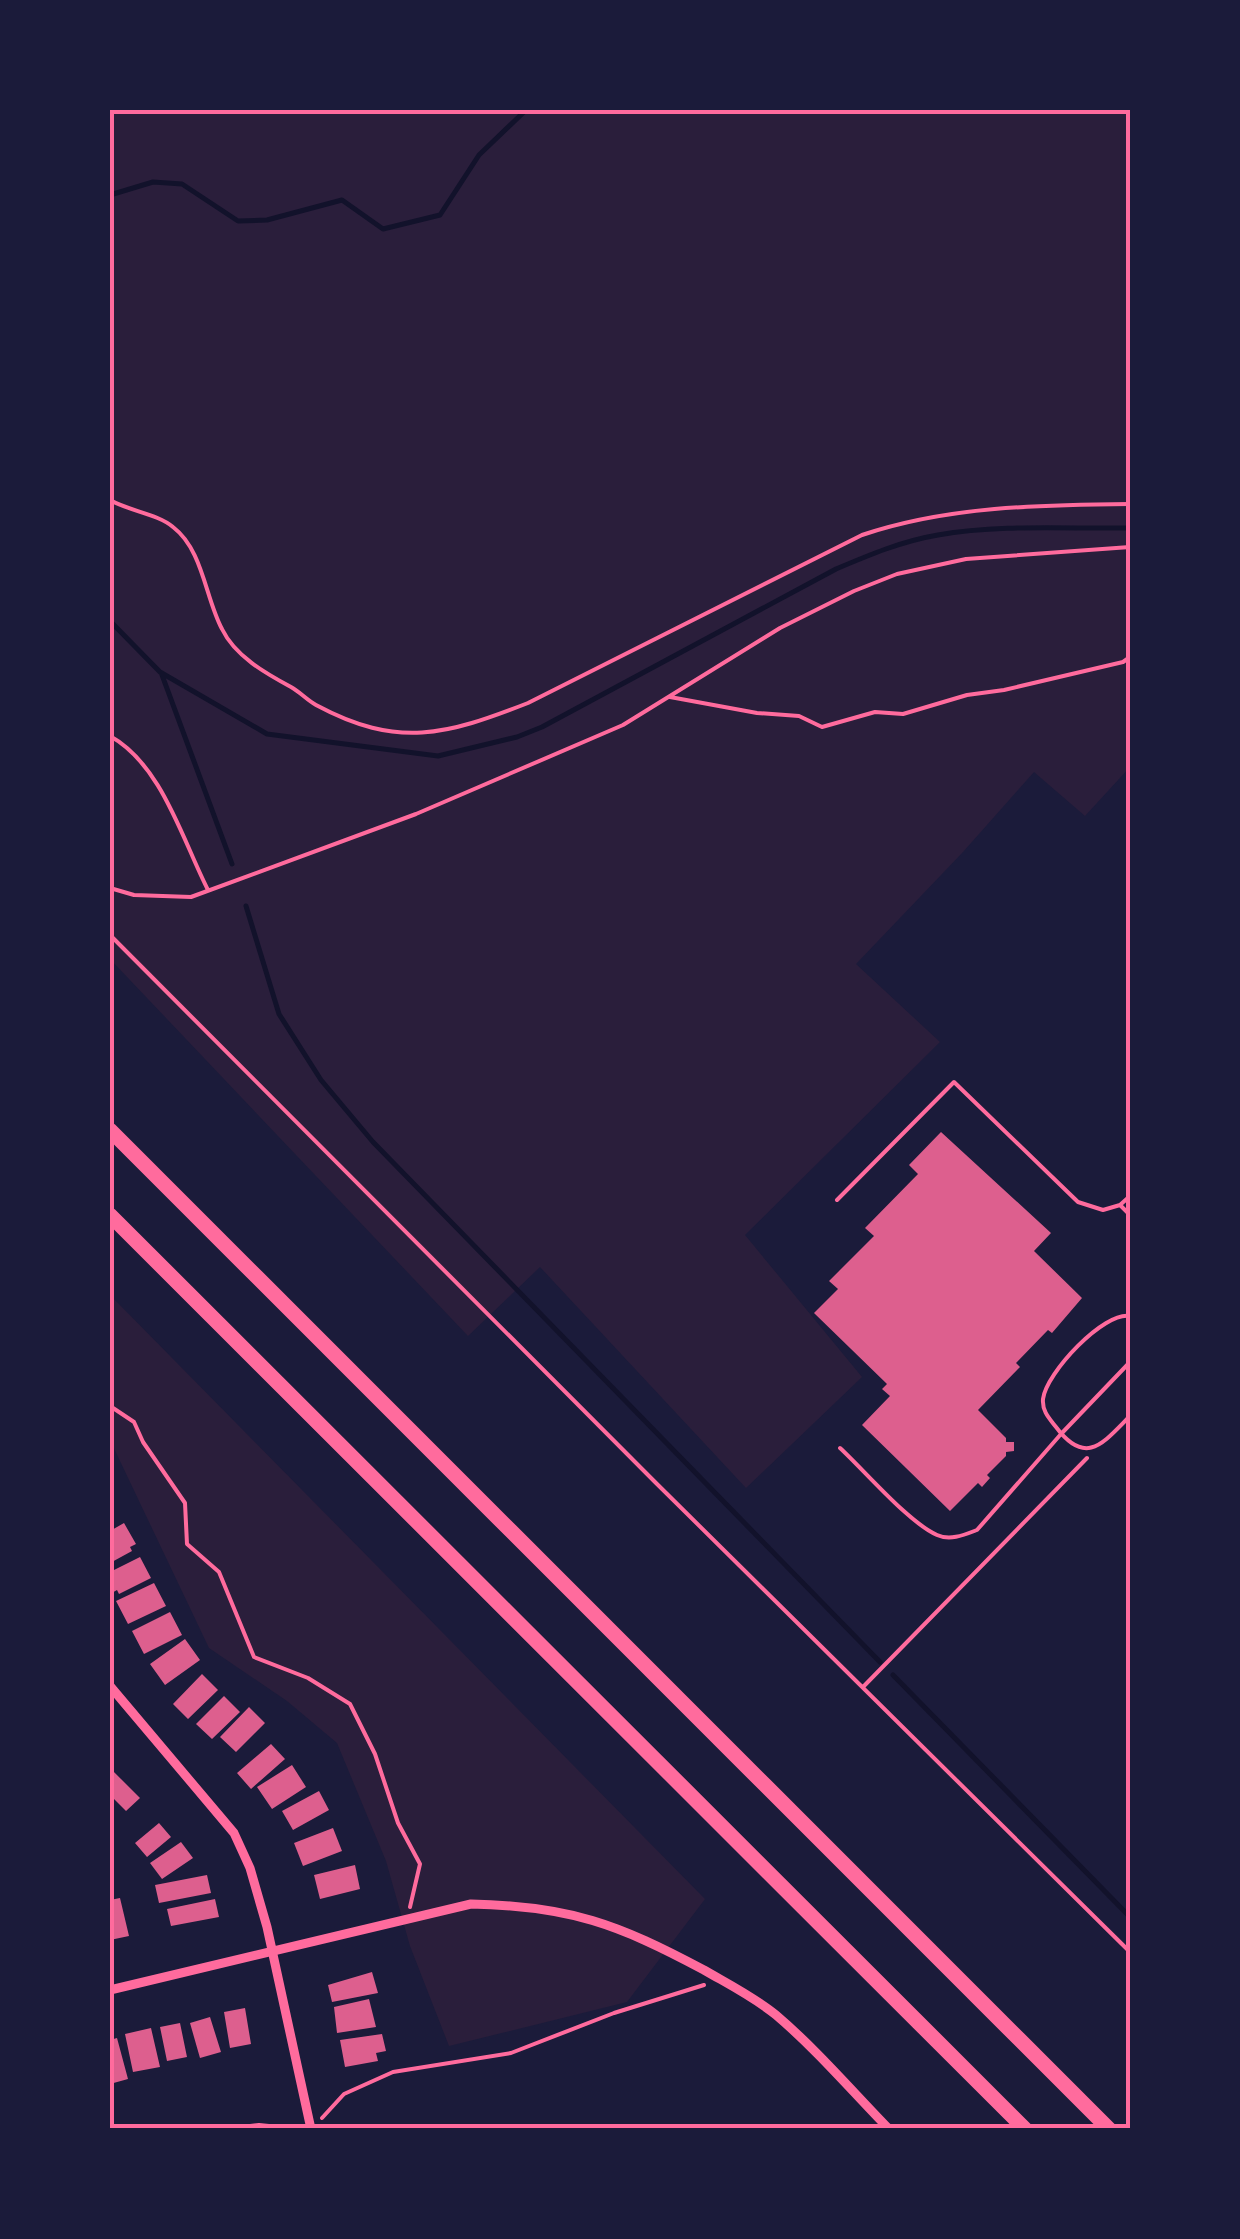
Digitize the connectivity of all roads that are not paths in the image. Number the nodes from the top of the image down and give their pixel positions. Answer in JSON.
{"nodes":[{"id":1,"x":110,"y":1130,"type":"edge"},
{"id":2,"x":1130,"y":1196,"type":"edge"},
{"id":3,"x":837,"y":1200,"type":"dead end"},
{"id":4,"x":1120,"y":1205,"type":"junction"},
{"id":5,"x":110,"y":1215,"type":"edge"},
{"id":6,"x":1130,"y":1215,"type":"edge"},
{"id":7,"x":1130,"y":1316,"type":"edge"},
{"id":8,"x":1130,"y":1362,"type":"edge"},
{"id":9,"x":1130,"y":1416,"type":"edge"},
{"id":10,"x":1061,"y":1434,"type":"junction"},
{"id":11,"x":840,"y":1448,"type":"dead end"},
{"id":12,"x":112,"y":1694,"type":"edge"},
{"id":13,"x":272,"y":1950,"type":"junction"},
{"id":14,"x":110,"y":1990,"type":"edge"},
{"id":15,"x":312,"y":2129,"type":"edge"},
{"id":16,"x":890,"y":2129,"type":"edge"},
{"id":17,"x":1025,"y":2129,"type":"edge"},
{"id":18,"x":1109,"y":2129,"type":"edge"}],
"edges":[{"from":1,"to":18,"type":"highway"},
{"from":2,"to":4,"type":"lane"},
{"from":3,"to":4,"type":"lane"},
{"from":4,"to":6,"type":"lane"},
{"from":5,"to":17,"type":"highway"},
{"from":7,"to":10,"type":"lane"},
{"from":8,"to":10,"type":"lane"},
{"from":9,"to":10,"type":"lane"},
{"from":10,"to":11,"type":"lane"},
{"from":12,"to":13,"type":"street"},
{"from":13,"to":14,"type":"street"},
{"from":13,"to":15,"type":"street"},
{"from":13,"to":16,"type":"street"}]}
